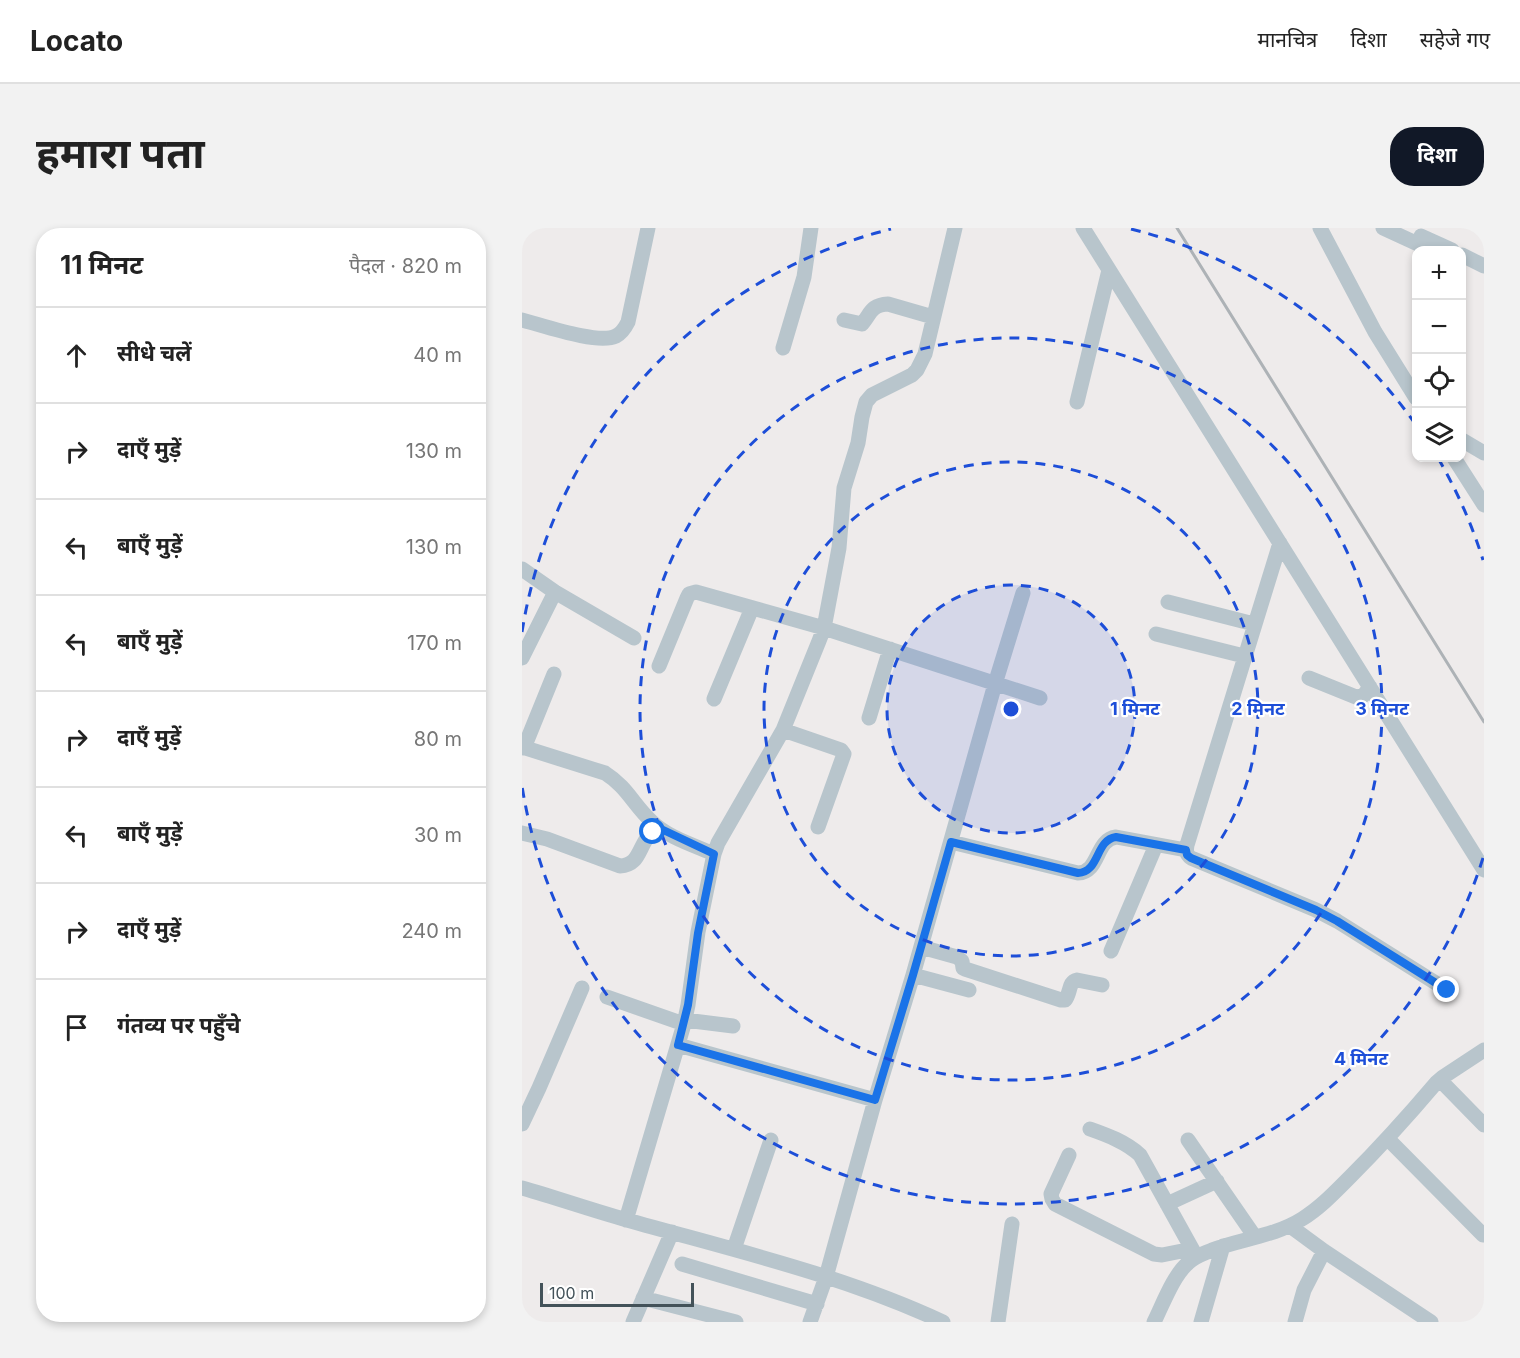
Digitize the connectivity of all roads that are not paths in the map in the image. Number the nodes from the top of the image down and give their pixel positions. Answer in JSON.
{"nodes":[{"id":1,"x":648,"y":228,"type":"edge"},
{"id":2,"x":811,"y":228,"type":"edge"},
{"id":3,"x":955,"y":228,"type":"edge"},
{"id":4,"x":1083,"y":228,"type":"edge"},
{"id":5,"x":1320,"y":228,"type":"edge"},
{"id":6,"x":1383,"y":228,"type":"edge"},
{"id":7,"x":1405,"y":228,"type":"edge"},
{"id":8,"x":1430,"y":241,"type":"edge"},
{"id":9,"x":1466,"y":257,"type":"edge"},
{"id":10,"x":1484,"y":266,"type":"edge"},
{"id":11,"x":1466,"y":267,"type":"edge"},
{"id":12,"x":1109,"y":270,"type":"junction"},
{"id":13,"x":1484,"y":276,"type":"edge"},
{"id":14,"x":933,"y":317,"type":"junction"},
{"id":15,"x":522,"y":320,"type":"edge"},
{"id":16,"x":844,"y":320,"type":"dead end"},
{"id":17,"x":783,"y":348,"type":"dead end"},
{"id":18,"x":1412,"y":392,"type":"edge"},
{"id":19,"x":1077,"y":402,"type":"dead end"},
{"id":20,"x":1466,"y":443,"type":"edge"},
{"id":21,"x":1484,"y":453,"type":"edge"},
{"id":22,"x":1457,"y":462,"type":"edge"},
{"id":23,"x":1484,"y":505,"type":"edge"},
{"id":24,"x":1280,"y":543,"type":"junction"},
{"id":25,"x":522,"y":569,"type":"edge"},
{"id":26,"x":555,"y":592,"type":"junction"},
{"id":27,"x":1023,"y":593,"type":"dead end"},
{"id":28,"x":1168,"y":602,"type":"dead end"},
{"id":29,"x":752,"y":608,"type":"junction"},
{"id":30,"x":1254,"y":624,"type":"junction"},
{"id":31,"x":824,"y":628,"type":"junction"},
{"id":32,"x":1156,"y":634,"type":"dead end"},
{"id":33,"x":634,"y":638,"type":"dead end"},
{"id":34,"x":526,"y":639,"type":"edge"},
{"id":35,"x":890,"y":650,"type":"junction"},
{"id":36,"x":1244,"y":656,"type":"junction"},
{"id":37,"x":522,"y":658,"type":"edge"},
{"id":38,"x":659,"y":666,"type":"dead end"},
{"id":39,"x":554,"y":674,"type":"dead end"},
{"id":40,"x":1309,"y":678,"type":"dead end"},
{"id":41,"x":995,"y":684,"type":"junction"},
{"id":42,"x":1370,"y":687,"type":"junction"},
{"id":43,"x":1040,"y":698,"type":"dead end"},
{"id":44,"x":714,"y":699,"type":"dead end"},
{"id":45,"x":869,"y":718,"type":"dead end"},
{"id":46,"x":528,"y":722,"type":"edge"},
{"id":47,"x":783,"y":730,"type":"junction"},
{"id":48,"x":523,"y":747,"type":"edge"},
{"id":49,"x":818,"y":827,"type":"dead end"},
{"id":50,"x":659,"y":828,"type":"junction"},
{"id":51,"x":522,"y":832,"type":"edge"},
{"id":52,"x":951,"y":842,"type":"junction"},
{"id":53,"x":1156,"y":845,"type":"junction"},
{"id":54,"x":1186,"y":850,"type":"junction"},
{"id":55,"x":714,"y":854,"type":"junction"},
{"id":56,"x":1484,"y":870,"type":"edge"},
{"id":57,"x":921,"y":947,"type":"junction"},
{"id":58,"x":1112,"y":951,"type":"dead end"},
{"id":59,"x":913,"y":975,"type":"junction"},
{"id":60,"x":1102,"y":985,"type":"dead end"},
{"id":61,"x":582,"y":988,"type":"dead end"},
{"id":62,"x":969,"y":990,"type":"dead end"},
{"id":63,"x":1447,"y":990,"type":"dead end"},
{"id":64,"x":607,"y":997,"type":"dead end"},
{"id":65,"x":685,"y":1022,"type":"junction"},
{"id":66,"x":733,"y":1026,"type":"dead end"},
{"id":67,"x":678,"y":1045,"type":"junction"},
{"id":68,"x":1481,"y":1056,"type":"edge"},
{"id":69,"x":1440,"y":1080,"type":"junction"},
{"id":70,"x":875,"y":1100,"type":"junction"},
{"id":71,"x":522,"y":1124,"type":"edge"},
{"id":72,"x":1484,"y":1125,"type":"edge"},
{"id":73,"x":1090,"y":1129,"type":"dead end"},
{"id":74,"x":1388,"y":1139,"type":"junction"},
{"id":75,"x":771,"y":1140,"type":"dead end"},
{"id":76,"x":1188,"y":1140,"type":"dead end"},
{"id":77,"x":1069,"y":1155,"type":"dead end"},
{"id":78,"x":1217,"y":1181,"type":"junction"},
{"id":79,"x":522,"y":1188,"type":"edge"},
{"id":80,"x":1167,"y":1204,"type":"junction"},
{"id":81,"x":626,"y":1220,"type":"junction"},
{"id":82,"x":1012,"y":1224,"type":"dead end"},
{"id":83,"x":1290,"y":1226,"type":"junction"},
{"id":84,"x":672,"y":1232,"type":"junction"},
{"id":85,"x":1483,"y":1235,"type":"edge"},
{"id":86,"x":1255,"y":1237,"type":"junction"},
{"id":87,"x":1223,"y":1246,"type":"junction"},
{"id":88,"x":734,"y":1249,"type":"junction"},
{"id":89,"x":1324,"y":1251,"type":"junction"},
{"id":90,"x":1194,"y":1253,"type":"junction"},
{"id":91,"x":682,"y":1264,"type":"dead end"},
{"id":92,"x":826,"y":1277,"type":"junction"},
{"id":93,"x":643,"y":1298,"type":"junction"},
{"id":94,"x":817,"y":1304,"type":"junction"},
{"id":95,"x":633,"y":1322,"type":"edge"},
{"id":96,"x":736,"y":1322,"type":"edge"},
{"id":97,"x":810,"y":1322,"type":"edge"},
{"id":98,"x":943,"y":1322,"type":"edge"},
{"id":99,"x":998,"y":1322,"type":"edge"},
{"id":100,"x":1155,"y":1322,"type":"edge"},
{"id":101,"x":1201,"y":1322,"type":"edge"},
{"id":102,"x":1294,"y":1322,"type":"edge"},
{"id":103,"x":1431,"y":1322,"type":"edge"}],
"edges":[{"from":1,"to":15,"type":"street"},
{"from":2,"to":17,"type":"street"},
{"from":3,"to":14,"type":"street"},
{"from":4,"to":12,"type":"street"},
{"from":5,"to":18,"type":"street"},
{"from":6,"to":8,"type":"street"},
{"from":7,"to":8,"type":"street"},
{"from":9,"to":10,"type":"street"},
{"from":11,"to":13,"type":"street"},
{"from":12,"to":19,"type":"street"},
{"from":12,"to":24,"type":"street"},
{"from":14,"to":16,"type":"street"},
{"from":14,"to":31,"type":"street"},
{"from":20,"to":21,"type":"street"},
{"from":22,"to":23,"type":"street"},
{"from":24,"to":30,"type":"street"},
{"from":24,"to":42,"type":"street"},
{"from":25,"to":26,"type":"street"},
{"from":26,"to":33,"type":"street"},
{"from":26,"to":34,"type":"street"},
{"from":27,"to":41,"type":"street"},
{"from":28,"to":30,"type":"street"},
{"from":29,"to":31,"type":"street"},
{"from":29,"to":38,"type":"street"},
{"from":29,"to":44,"type":"street"},
{"from":30,"to":36,"type":"street"},
{"from":31,"to":35,"type":"street"},
{"from":31,"to":47,"type":"street"},
{"from":32,"to":36,"type":"street"},
{"from":34,"to":37,"type":"street"},
{"from":35,"to":41,"type":"street"},
{"from":35,"to":45,"type":"street"},
{"from":36,"to":54,"type":"street"},
{"from":39,"to":46,"type":"street"},
{"from":40,"to":42,"type":"street"},
{"from":41,"to":43,"type":"street"},
{"from":41,"to":52,"type":"street"},
{"from":42,"to":56,"type":"street"},
{"from":46,"to":48,"type":"street"},
{"from":47,"to":49,"type":"street"},
{"from":47,"to":55,"type":"street"},
{"from":48,"to":50,"type":"street"},
{"from":50,"to":51,"type":"street"},
{"from":50,"to":55,"type":"street"},
{"from":52,"to":53,"type":"street"},
{"from":52,"to":57,"type":"street"},
{"from":53,"to":54,"type":"street"},
{"from":53,"to":58,"type":"street"},
{"from":54,"to":63,"type":"street"},
{"from":55,"to":65,"type":"street"},
{"from":57,"to":59,"type":"street"},
{"from":57,"to":60,"type":"street"},
{"from":59,"to":62,"type":"street"},
{"from":59,"to":70,"type":"street"},
{"from":61,"to":71,"type":"street"},
{"from":64,"to":65,"type":"street"},
{"from":65,"to":66,"type":"street"},
{"from":65,"to":67,"type":"street"},
{"from":67,"to":70,"type":"street"},
{"from":67,"to":81,"type":"street"},
{"from":68,"to":69,"type":"street"},
{"from":69,"to":72,"type":"street"},
{"from":69,"to":74,"type":"street"},
{"from":70,"to":92,"type":"street"},
{"from":73,"to":80,"type":"street"},
{"from":74,"to":83,"type":"street"},
{"from":74,"to":85,"type":"street"},
{"from":75,"to":88,"type":"street"},
{"from":76,"to":78,"type":"street"},
{"from":77,"to":90,"type":"street"},
{"from":78,"to":80,"type":"street"},
{"from":78,"to":86,"type":"street"},
{"from":79,"to":81,"type":"street"},
{"from":80,"to":90,"type":"street"},
{"from":81,"to":84,"type":"street"},
{"from":82,"to":99,"type":"street"},
{"from":83,"to":86,"type":"street"},
{"from":83,"to":89,"type":"street"},
{"from":84,"to":88,"type":"street"},
{"from":84,"to":93,"type":"street"},
{"from":86,"to":87,"type":"street"},
{"from":87,"to":90,"type":"street"},
{"from":87,"to":101,"type":"street"},
{"from":88,"to":92,"type":"street"},
{"from":89,"to":102,"type":"street"},
{"from":89,"to":103,"type":"street"},
{"from":90,"to":100,"type":"street"},
{"from":91,"to":94,"type":"street"},
{"from":92,"to":94,"type":"street"},
{"from":92,"to":98,"type":"street"},
{"from":93,"to":95,"type":"street"},
{"from":93,"to":96,"type":"street"},
{"from":94,"to":97,"type":"street"}]}
